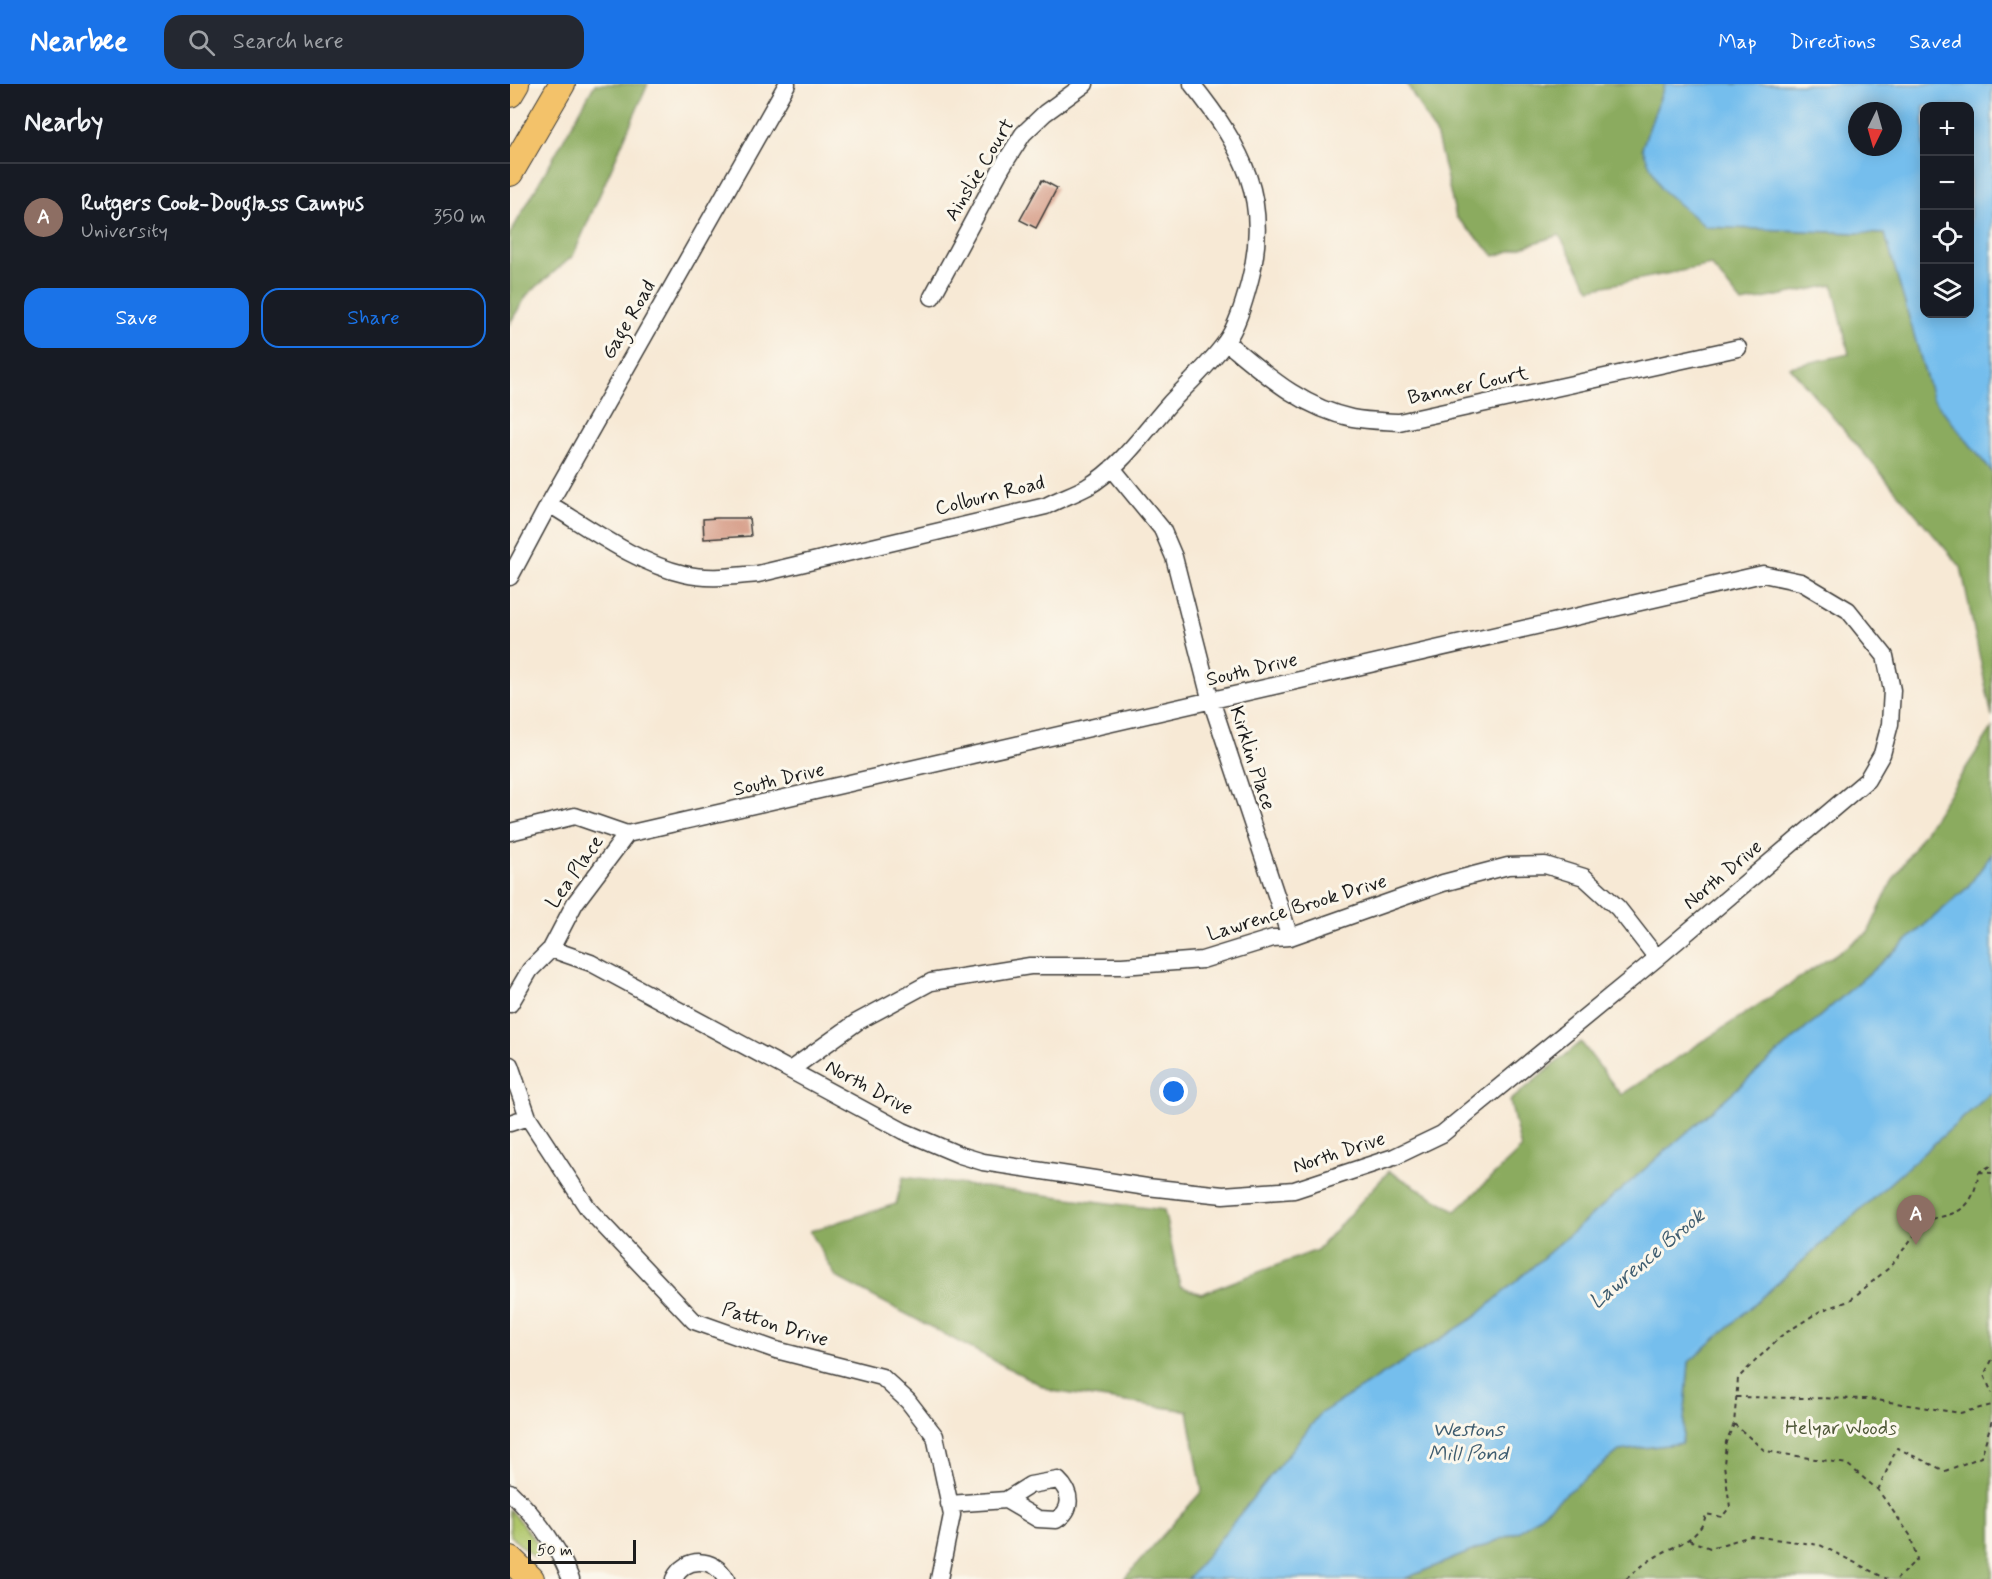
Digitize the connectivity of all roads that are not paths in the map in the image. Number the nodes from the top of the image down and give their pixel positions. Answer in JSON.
{"nodes":[{"id":1,"x":516,"y":84,"type":"edge"},
{"id":2,"x":562,"y":84,"type":"edge"},
{"id":3,"x":787,"y":84,"type":"edge"},
{"id":4,"x":1085,"y":84,"type":"edge"},
{"id":5,"x":1192,"y":84,"type":"edge"},
{"id":6,"x":510,"y":94,"type":"edge"},
{"id":7,"x":510,"y":173,"type":"edge"},
{"id":8,"x":932,"y":297,"type":"dead end"},
{"id":9,"x":1226,"y":342,"type":"junction"},
{"id":10,"x":1738,"y":348,"type":"dead end"},
{"id":11,"x":1112,"y":468,"type":"junction"},
{"id":12,"x":549,"y":504,"type":"junction"},
{"id":13,"x":510,"y":577,"type":"edge"},
{"id":14,"x":1868,"y":636,"type":"joint"},
{"id":15,"x":1211,"y":701,"type":"junction"},
{"id":16,"x":510,"y":832,"type":"edge"},
{"id":17,"x":627,"y":834,"type":"junction"},
{"id":18,"x":1290,"y":937,"type":"junction"},
{"id":19,"x":551,"y":949,"type":"junction"},
{"id":20,"x":1658,"y":958,"type":"junction"},
{"id":21,"x":510,"y":1004,"type":"edge"},
{"id":22,"x":510,"y":1065,"type":"edge"},
{"id":23,"x":790,"y":1070,"type":"junction"},
{"id":24,"x":528,"y":1117,"type":"junction"},
{"id":25,"x":510,"y":1123,"type":"edge"},
{"id":26,"x":510,"y":1492,"type":"edge"},
{"id":27,"x":1006,"y":1500,"type":"dead end"},
{"id":28,"x":949,"y":1504,"type":"junction"},
{"id":29,"x":510,"y":1559,"type":"edge"},
{"id":30,"x":531,"y":1579,"type":"edge"},
{"id":31,"x":571,"y":1579,"type":"edge"},
{"id":32,"x":675,"y":1579,"type":"edge"},
{"id":33,"x":726,"y":1579,"type":"edge"},
{"id":34,"x":939,"y":1579,"type":"edge"}],
"edges":[{"from":1,"to":6,"type":"highway"},
{"from":2,"to":7,"type":"highway"},
{"from":3,"to":12,"type":"street","name":"Gage Road"},
{"from":4,"to":8,"type":"street","name":"Ainslie Court"},
{"from":5,"to":9,"type":"street","name":"Colburn Road"},
{"from":9,"to":10,"type":"street","name":"Banner Court"},
{"from":9,"to":11,"type":"street","name":"Colburn Road"},
{"from":11,"to":12,"type":"street","name":"Colburn Road"},
{"from":11,"to":15,"type":"street","name":"Kirklin Place"},
{"from":12,"to":13,"type":"street","name":"Gage Road"},
{"from":14,"to":15,"type":"street","name":"South Drive"},
{"from":14,"to":20,"type":"street","name":"North Drive"},
{"from":15,"to":17,"type":"street","name":"South Drive"},
{"from":15,"to":18,"type":"street","name":"Kirklin Place"},
{"from":16,"to":17,"type":"street","name":"Lea Place"},
{"from":17,"to":19,"type":"street","name":"Lea Place"},
{"from":18,"to":20,"type":"street","name":"Lawrence Brook Drive"},
{"from":18,"to":23,"type":"street","name":"Lawrence Brook Drive"},
{"from":19,"to":21,"type":"street","name":"Lea Place"},
{"from":19,"to":23,"type":"street","name":"North Drive"},
{"from":20,"to":23,"type":"street","name":"North Drive"},
{"from":22,"to":24,"type":"street","name":"Patton Drive"},
{"from":24,"to":25,"type":"street"},
{"from":24,"to":28,"type":"street","name":"Patton Drive"},
{"from":26,"to":31,"type":"street"},
{"from":27,"to":28,"type":"street"},
{"from":28,"to":34,"type":"street","name":"Patton Drive"},
{"from":29,"to":30,"type":"highway"},
{"from":32,"to":33,"type":"street"}]}
